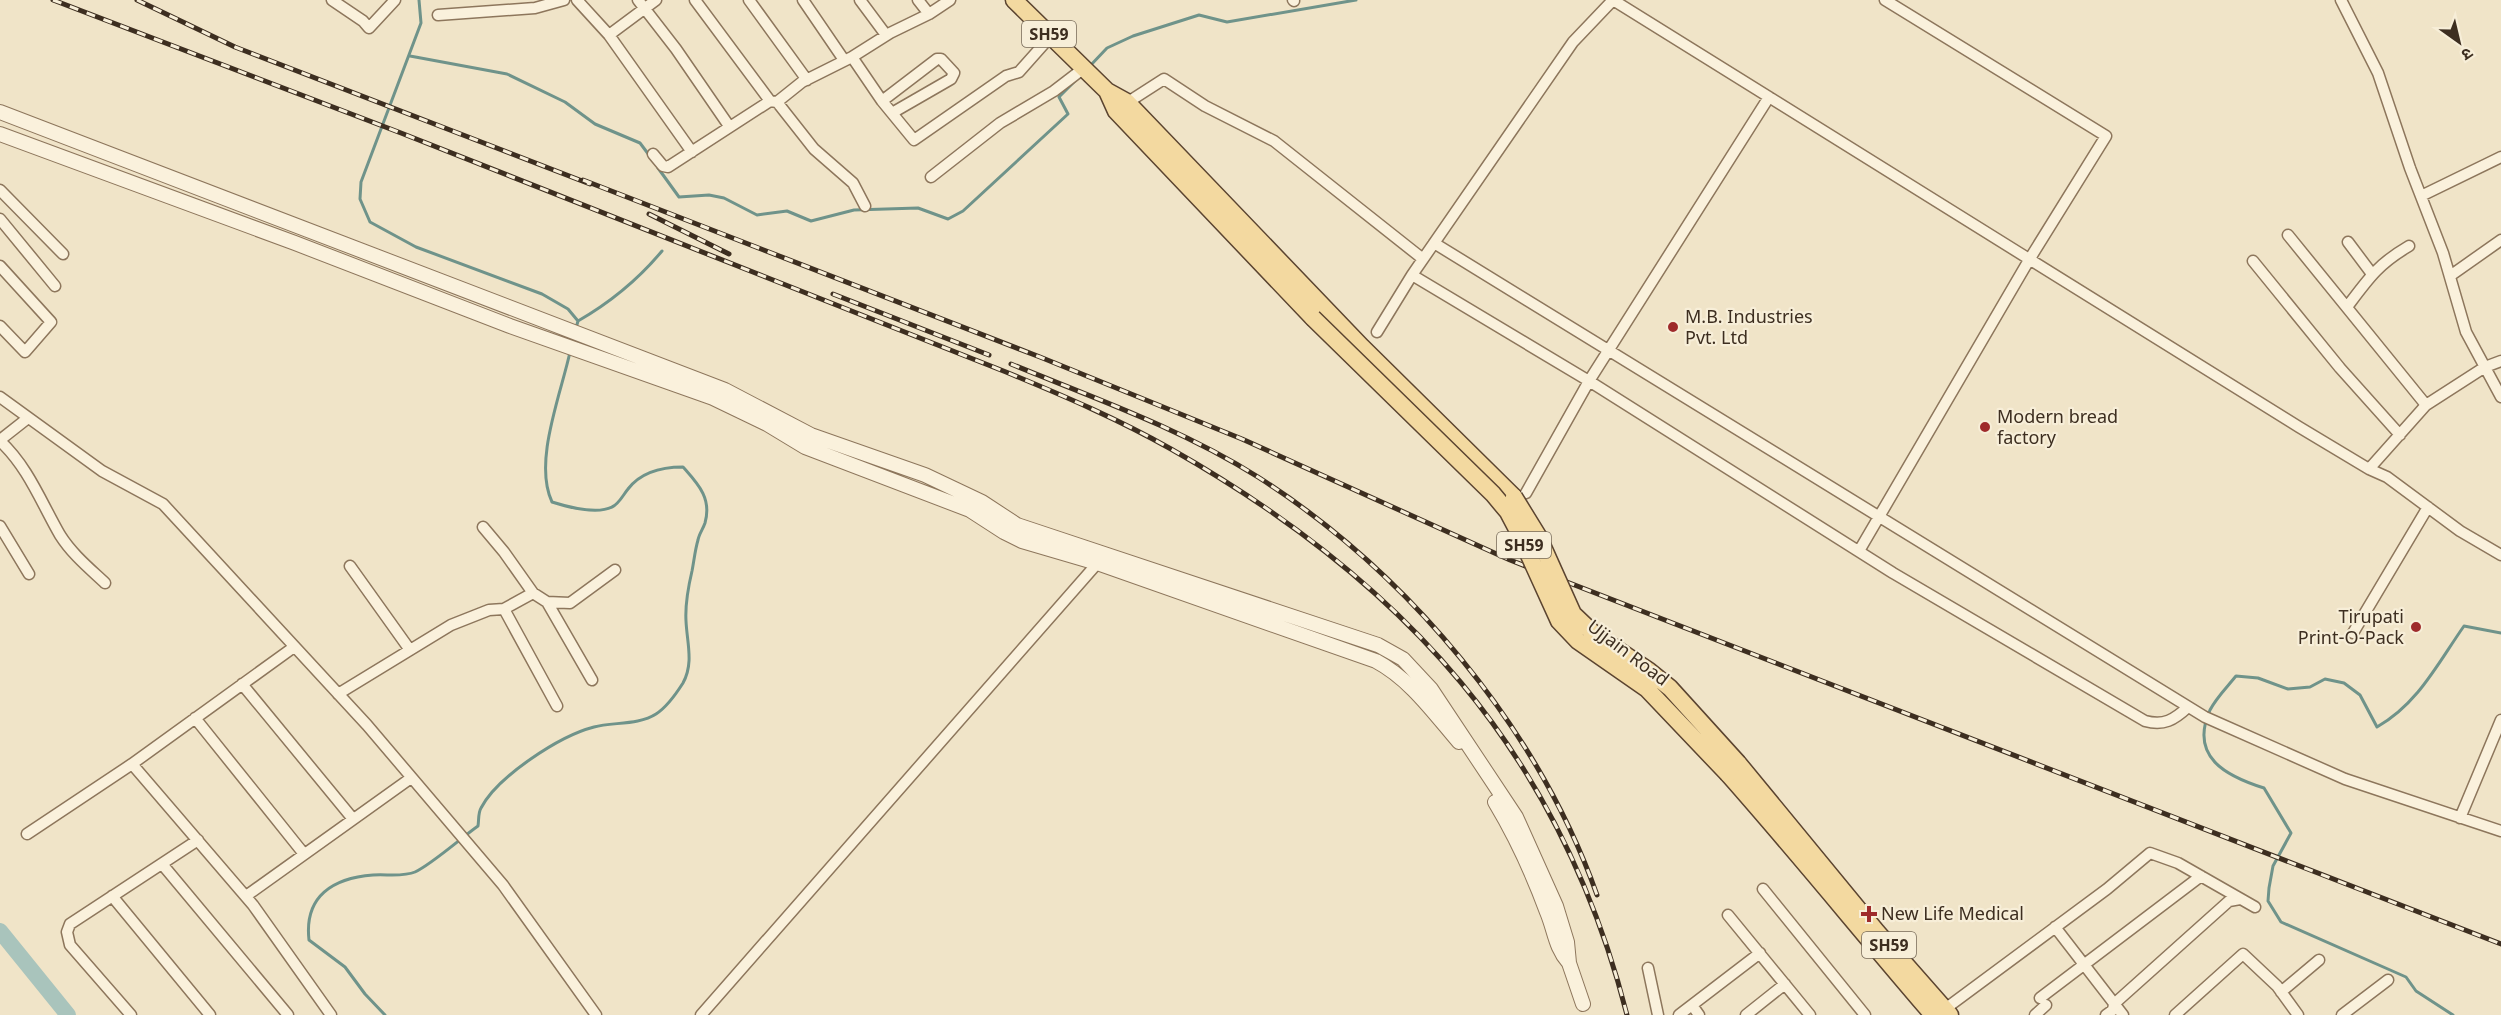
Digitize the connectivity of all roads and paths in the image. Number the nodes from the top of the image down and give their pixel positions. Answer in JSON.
{"nodes":[{"id":1,"x":332,"y":0,"type":"edge"},
{"id":2,"x":395,"y":0,"type":"edge"},
{"id":3,"x":564,"y":0,"type":"edge"},
{"id":4,"x":577,"y":0,"type":"edge"},
{"id":5,"x":656,"y":0,"type":"edge"},
{"id":6,"x":695,"y":0,"type":"edge"},
{"id":7,"x":749,"y":0,"type":"edge"},
{"id":8,"x":803,"y":0,"type":"edge"},
{"id":9,"x":860,"y":0,"type":"edge"},
{"id":10,"x":918,"y":0,"type":"edge"},
{"id":11,"x":950,"y":0,"type":"edge"},
{"id":12,"x":1014,"y":0,"type":"edge"},
{"id":13,"x":1613,"y":0,"type":"edge"},
{"id":14,"x":1885,"y":0,"type":"edge"},
{"id":15,"x":2341,"y":0,"type":"edge"},
{"id":16,"x":641,"y":4,"type":"edge"},
{"id":17,"x":929,"y":14,"type":"junction"},
{"id":18,"x":438,"y":15,"type":"dead end"},
{"id":19,"x":609,"y":35,"type":"junction"},
{"id":20,"x":886,"y":35,"type":"junction"},
{"id":21,"x":1051,"y":36,"type":"junction"},
{"id":22,"x":848,"y":58,"type":"junction"},
{"id":23,"x":1084,"y":68,"type":"junction"},
{"id":24,"x":807,"y":80,"type":"junction"},
{"id":25,"x":1769,"y":97,"type":"junction"},
{"id":26,"x":774,"y":101,"type":"junction"},
{"id":27,"x":882,"y":101,"type":"junction"},
{"id":28,"x":1122,"y":106,"type":"junction"},
{"id":29,"x":0,"y":112,"type":"edge"},
{"id":30,"x":892,"y":113,"type":"junction"},
{"id":31,"x":1134,"y":119,"type":"junction"},
{"id":32,"x":729,"y":126,"type":"junction"},
{"id":33,"x":0,"y":134,"type":"edge"},
{"id":34,"x":692,"y":152,"type":"junction"},
{"id":35,"x":653,"y":154,"type":"dead end"},
{"id":36,"x":2501,"y":156,"type":"edge"},
{"id":37,"x":931,"y":177,"type":"dead end"},
{"id":38,"x":0,"y":190,"type":"edge"},
{"id":39,"x":2421,"y":196,"type":"junction"},
{"id":40,"x":865,"y":206,"type":"dead end"},
{"id":41,"x":0,"y":219,"type":"edge"},
{"id":42,"x":2288,"y":235,"type":"dead end"},
{"id":43,"x":2501,"y":240,"type":"edge"},
{"id":44,"x":2348,"y":242,"type":"dead end"},
{"id":45,"x":1434,"y":243,"type":"junction"},
{"id":46,"x":2409,"y":246,"type":"dead end"},
{"id":47,"x":63,"y":254,"type":"dead end"},
{"id":48,"x":1424,"y":259,"type":"junction"},
{"id":49,"x":2029,"y":260,"type":"junction"},
{"id":50,"x":2253,"y":261,"type":"dead end"},
{"id":51,"x":0,"y":266,"type":"edge"},
{"id":52,"x":2372,"y":274,"type":"junction"},
{"id":53,"x":1412,"y":275,"type":"junction"},
{"id":54,"x":2450,"y":276,"type":"junction"},
{"id":55,"x":55,"y":286,"type":"dead end"},
{"id":56,"x":2347,"y":307,"type":"junction"},
{"id":57,"x":0,"y":326,"type":"edge"},
{"id":58,"x":1377,"y":332,"type":"dead end"},
{"id":59,"x":1609,"y":350,"type":"junction"},
{"id":60,"x":2501,"y":361,"type":"edge"},
{"id":61,"x":2485,"y":367,"type":"junction"},
{"id":62,"x":1589,"y":381,"type":"junction"},
{"id":63,"x":0,"y":397,"type":"edge"},
{"id":64,"x":2501,"y":397,"type":"edge"},
{"id":65,"x":2426,"y":405,"type":"junction"},
{"id":66,"x":28,"y":418,"type":"junction"},
{"id":67,"x":2400,"y":435,"type":"junction"},
{"id":68,"x":0,"y":441,"type":"edge"},
{"id":69,"x":2369,"y":469,"type":"junction"},
{"id":70,"x":1526,"y":493,"type":"dead end"},
{"id":71,"x":2428,"y":507,"type":"junction"},
{"id":72,"x":1879,"y":518,"type":"junction"},
{"id":73,"x":0,"y":526,"type":"edge"},
{"id":74,"x":483,"y":527,"type":"dead end"},
{"id":75,"x":1859,"y":551,"type":"junction"},
{"id":76,"x":2501,"y":555,"type":"edge"},
{"id":77,"x":1101,"y":558,"type":"junction"},
{"id":78,"x":350,"y":566,"type":"dead end"},
{"id":79,"x":615,"y":570,"type":"dead end"},
{"id":80,"x":29,"y":574,"type":"dead end"},
{"id":81,"x":105,"y":583,"type":"dead end"},
{"id":82,"x":533,"y":593,"type":"junction"},
{"id":83,"x":548,"y":602,"type":"junction"},
{"id":84,"x":504,"y":609,"type":"junction"},
{"id":85,"x":2353,"y":633,"type":"dead end"},
{"id":86,"x":294,"y":646,"type":"junction"},
{"id":87,"x":410,"y":650,"type":"junction"},
{"id":88,"x":592,"y":680,"type":"dead end"},
{"id":89,"x":242,"y":684,"type":"junction"},
{"id":90,"x":338,"y":694,"type":"junction"},
{"id":91,"x":557,"y":706,"type":"dead end"},
{"id":92,"x":2188,"y":707,"type":"junction"},
{"id":93,"x":195,"y":718,"type":"junction"},
{"id":94,"x":2501,"y":720,"type":"edge"},
{"id":95,"x":132,"y":764,"type":"junction"},
{"id":96,"x":1733,"y":768,"type":"junction"},
{"id":97,"x":411,"y":778,"type":"junction"},
{"id":98,"x":2460,"y":818,"type":"junction"},
{"id":99,"x":353,"y":819,"type":"junction"},
{"id":100,"x":2501,"y":831,"type":"edge"},
{"id":101,"x":27,"y":834,"type":"dead end"},
{"id":102,"x":198,"y":840,"type":"junction"},
{"id":103,"x":304,"y":854,"type":"junction"},
{"id":104,"x":162,"y":864,"type":"junction"},
{"id":105,"x":2201,"y":876,"type":"junction"},
{"id":106,"x":1763,"y":889,"type":"dead end"},
{"id":107,"x":112,"y":896,"type":"junction"},
{"id":108,"x":246,"y":896,"type":"junction"},
{"id":109,"x":2240,"y":899,"type":"junction"},
{"id":110,"x":1845,"y":902,"type":"junction"},
{"id":111,"x":2254,"y":907,"type":"dead end"},
{"id":112,"x":1728,"y":915,"type":"dead end"},
{"id":113,"x":2055,"y":927,"type":"junction"},
{"id":114,"x":1760,"y":953,"type":"junction"},
{"id":115,"x":2319,"y":960,"type":"dead end"},
{"id":116,"x":2084,"y":966,"type":"junction"},
{"id":117,"x":1648,"y":968,"type":"dead end"},
{"id":118,"x":2388,"y":980,"type":"dead end"},
{"id":119,"x":1785,"y":984,"type":"junction"},
{"id":120,"x":2282,"y":992,"type":"junction"},
{"id":121,"x":2114,"y":1004,"type":"junction"},
{"id":122,"x":1692,"y":1005,"type":"junction"},
{"id":123,"x":1583,"y":1009,"type":"edge"},
{"id":124,"x":1943,"y":1013,"type":"edge"},
{"id":125,"x":131,"y":1015,"type":"edge"},
{"id":126,"x":210,"y":1015,"type":"edge"},
{"id":127,"x":288,"y":1015,"type":"edge"},
{"id":128,"x":331,"y":1015,"type":"edge"},
{"id":129,"x":596,"y":1015,"type":"edge"},
{"id":130,"x":701,"y":1015,"type":"edge"},
{"id":131,"x":1658,"y":1015,"type":"edge"},
{"id":132,"x":1680,"y":1015,"type":"edge"},
{"id":133,"x":1700,"y":1015,"type":"edge"},
{"id":134,"x":1747,"y":1015,"type":"edge"},
{"id":135,"x":1810,"y":1015,"type":"edge"},
{"id":136,"x":1865,"y":1015,"type":"edge"},
{"id":137,"x":2035,"y":1015,"type":"edge"},
{"id":138,"x":2106,"y":1015,"type":"edge"},
{"id":139,"x":2123,"y":1015,"type":"edge"},
{"id":140,"x":2175,"y":1015,"type":"edge"},
{"id":141,"x":2298,"y":1015,"type":"edge"},
{"id":142,"x":2342,"y":1015,"type":"edge"}],
"edges":[{"from":1,"to":2,"type":"street"},
{"from":3,"to":18,"type":"street"},
{"from":4,"to":19,"type":"street"},
{"from":5,"to":16,"type":"street"},
{"from":6,"to":26,"type":"street"},
{"from":7,"to":24,"type":"street"},
{"from":8,"to":22,"type":"street"},
{"from":9,"to":20,"type":"street"},
{"from":10,"to":17,"type":"street"},
{"from":11,"to":17,"type":"street"},
{"from":12,"to":21,"type":"main road","number":"SH59"},
{"from":13,"to":25,"type":"street"},
{"from":13,"to":45,"type":"street"},
{"from":14,"to":49,"type":"street"},
{"from":15,"to":39,"type":"street"},
{"from":16,"to":19,"type":"street"},
{"from":16,"to":32,"type":"street"},
{"from":17,"to":20,"type":"street"},
{"from":19,"to":34,"type":"street"},
{"from":20,"to":22,"type":"street"},
{"from":21,"to":23,"type":"main road","number":"SH59"},
{"from":21,"to":30,"type":"street"},
{"from":22,"to":24,"type":"street"},
{"from":22,"to":27,"type":"street"},
{"from":23,"to":28,"type":"main road","number":"SH59"},
{"from":23,"to":37,"type":"street"},
{"from":24,"to":26,"type":"street"},
{"from":25,"to":49,"type":"street"},
{"from":25,"to":59,"type":"street"},
{"from":26,"to":32,"type":"street"},
{"from":26,"to":40,"type":"street"},
{"from":27,"to":30,"type":"street"},
{"from":27,"to":30,"type":"street"},
{"from":28,"to":31,"type":"main road","number":"SH59"},
{"from":28,"to":48,"type":"street"},
{"from":29,"to":77,"type":"street"},
{"from":31,"to":96,"type":"main road","name":"Ujjain Road","number":"SH59","bridge":true},
{"from":31,"to":96,"type":"main road","number":"SH59","bridge":true},
{"from":32,"to":34,"type":"street"},
{"from":33,"to":77,"type":"street"},
{"from":34,"to":35,"type":"street"},
{"from":36,"to":39,"type":"street"},
{"from":38,"to":47,"type":"street"},
{"from":39,"to":54,"type":"street"},
{"from":41,"to":55,"type":"street"},
{"from":42,"to":56,"type":"street"},
{"from":43,"to":54,"type":"street"},
{"from":44,"to":52,"type":"street"},
{"from":45,"to":48,"type":"street"},
{"from":45,"to":59,"type":"street"},
{"from":46,"to":52,"type":"street"},
{"from":48,"to":53,"type":"street"},
{"from":49,"to":69,"type":"street"},
{"from":49,"to":72,"type":"street"},
{"from":50,"to":67,"type":"street"},
{"from":51,"to":57,"type":"street"},
{"from":52,"to":56,"type":"street"},
{"from":53,"to":58,"type":"street"},
{"from":53,"to":62,"type":"street"},
{"from":54,"to":61,"type":"street"},
{"from":56,"to":65,"type":"street"},
{"from":59,"to":62,"type":"street"},
{"from":59,"to":72,"type":"street"},
{"from":60,"to":61,"type":"street"},
{"from":61,"to":64,"type":"street"},
{"from":61,"to":65,"type":"street"},
{"from":62,"to":70,"type":"street"},
{"from":62,"to":75,"type":"street"},
{"from":63,"to":66,"type":"street"},
{"from":65,"to":67,"type":"street"},
{"from":66,"to":68,"type":"street"},
{"from":66,"to":86,"type":"street"},
{"from":67,"to":69,"type":"street"},
{"from":68,"to":81,"type":"street"},
{"from":69,"to":71,"type":"street"},
{"from":71,"to":76,"type":"street"},
{"from":71,"to":85,"type":"street"},
{"from":72,"to":75,"type":"street"},
{"from":72,"to":92,"type":"street"},
{"from":73,"to":80,"type":"street"},
{"from":74,"to":82,"type":"street"},
{"from":75,"to":92,"type":"street"},
{"from":77,"to":123,"type":"street"},
{"from":77,"to":130,"type":"street"},
{"from":78,"to":87,"type":"street"},
{"from":79,"to":83,"type":"street"},
{"from":82,"to":83,"type":"street"},
{"from":82,"to":84,"type":"street"},
{"from":83,"to":88,"type":"street"},
{"from":84,"to":87,"type":"street"},
{"from":84,"to":91,"type":"street"},
{"from":86,"to":89,"type":"street"},
{"from":86,"to":90,"type":"street"},
{"from":87,"to":90,"type":"street"},
{"from":89,"to":93,"type":"street"},
{"from":89,"to":99,"type":"street"},
{"from":90,"to":97,"type":"street"},
{"from":92,"to":98,"type":"street"},
{"from":93,"to":95,"type":"street"},
{"from":93,"to":103,"type":"street"},
{"from":94,"to":98,"type":"street"},
{"from":95,"to":101,"type":"street"},
{"from":95,"to":102,"type":"street"},
{"from":96,"to":110,"type":"main road","name":"Ujjain Road","number":"SH59"},
{"from":96,"to":110,"type":"main road","name":"Ujjain Road","number":"SH59"},
{"from":97,"to":99,"type":"street"},
{"from":97,"to":129,"type":"street"},
{"from":98,"to":100,"type":"street"},
{"from":99,"to":103,"type":"street"},
{"from":102,"to":104,"type":"street"},
{"from":102,"to":108,"type":"street"},
{"from":103,"to":108,"type":"street"},
{"from":104,"to":107,"type":"street"},
{"from":104,"to":127,"type":"street"},
{"from":105,"to":109,"type":"street"},
{"from":105,"to":113,"type":"street"},
{"from":105,"to":116,"type":"street"},
{"from":106,"to":136,"type":"street"},
{"from":107,"to":125,"type":"street"},
{"from":107,"to":126,"type":"street"},
{"from":108,"to":128,"type":"street"},
{"from":109,"to":111,"type":"street"},
{"from":109,"to":121,"type":"street"},
{"from":110,"to":124,"type":"main road","name":"Ujjain Road","number":"SH59"},
{"from":112,"to":114,"type":"street"},
{"from":113,"to":116,"type":"street"},
{"from":113,"to":124,"type":"street"},
{"from":114,"to":119,"type":"street"},
{"from":114,"to":122,"type":"street"},
{"from":115,"to":120,"type":"street"},
{"from":116,"to":121,"type":"street"},
{"from":116,"to":137,"type":"street"},
{"from":117,"to":131,"type":"street"},
{"from":118,"to":142,"type":"street"},
{"from":119,"to":134,"type":"street"},
{"from":119,"to":135,"type":"street"},
{"from":120,"to":140,"type":"street"},
{"from":120,"to":141,"type":"street"},
{"from":121,"to":138,"type":"street"},
{"from":121,"to":139,"type":"street"},
{"from":122,"to":132,"type":"street"},
{"from":122,"to":133,"type":"street"}]}
